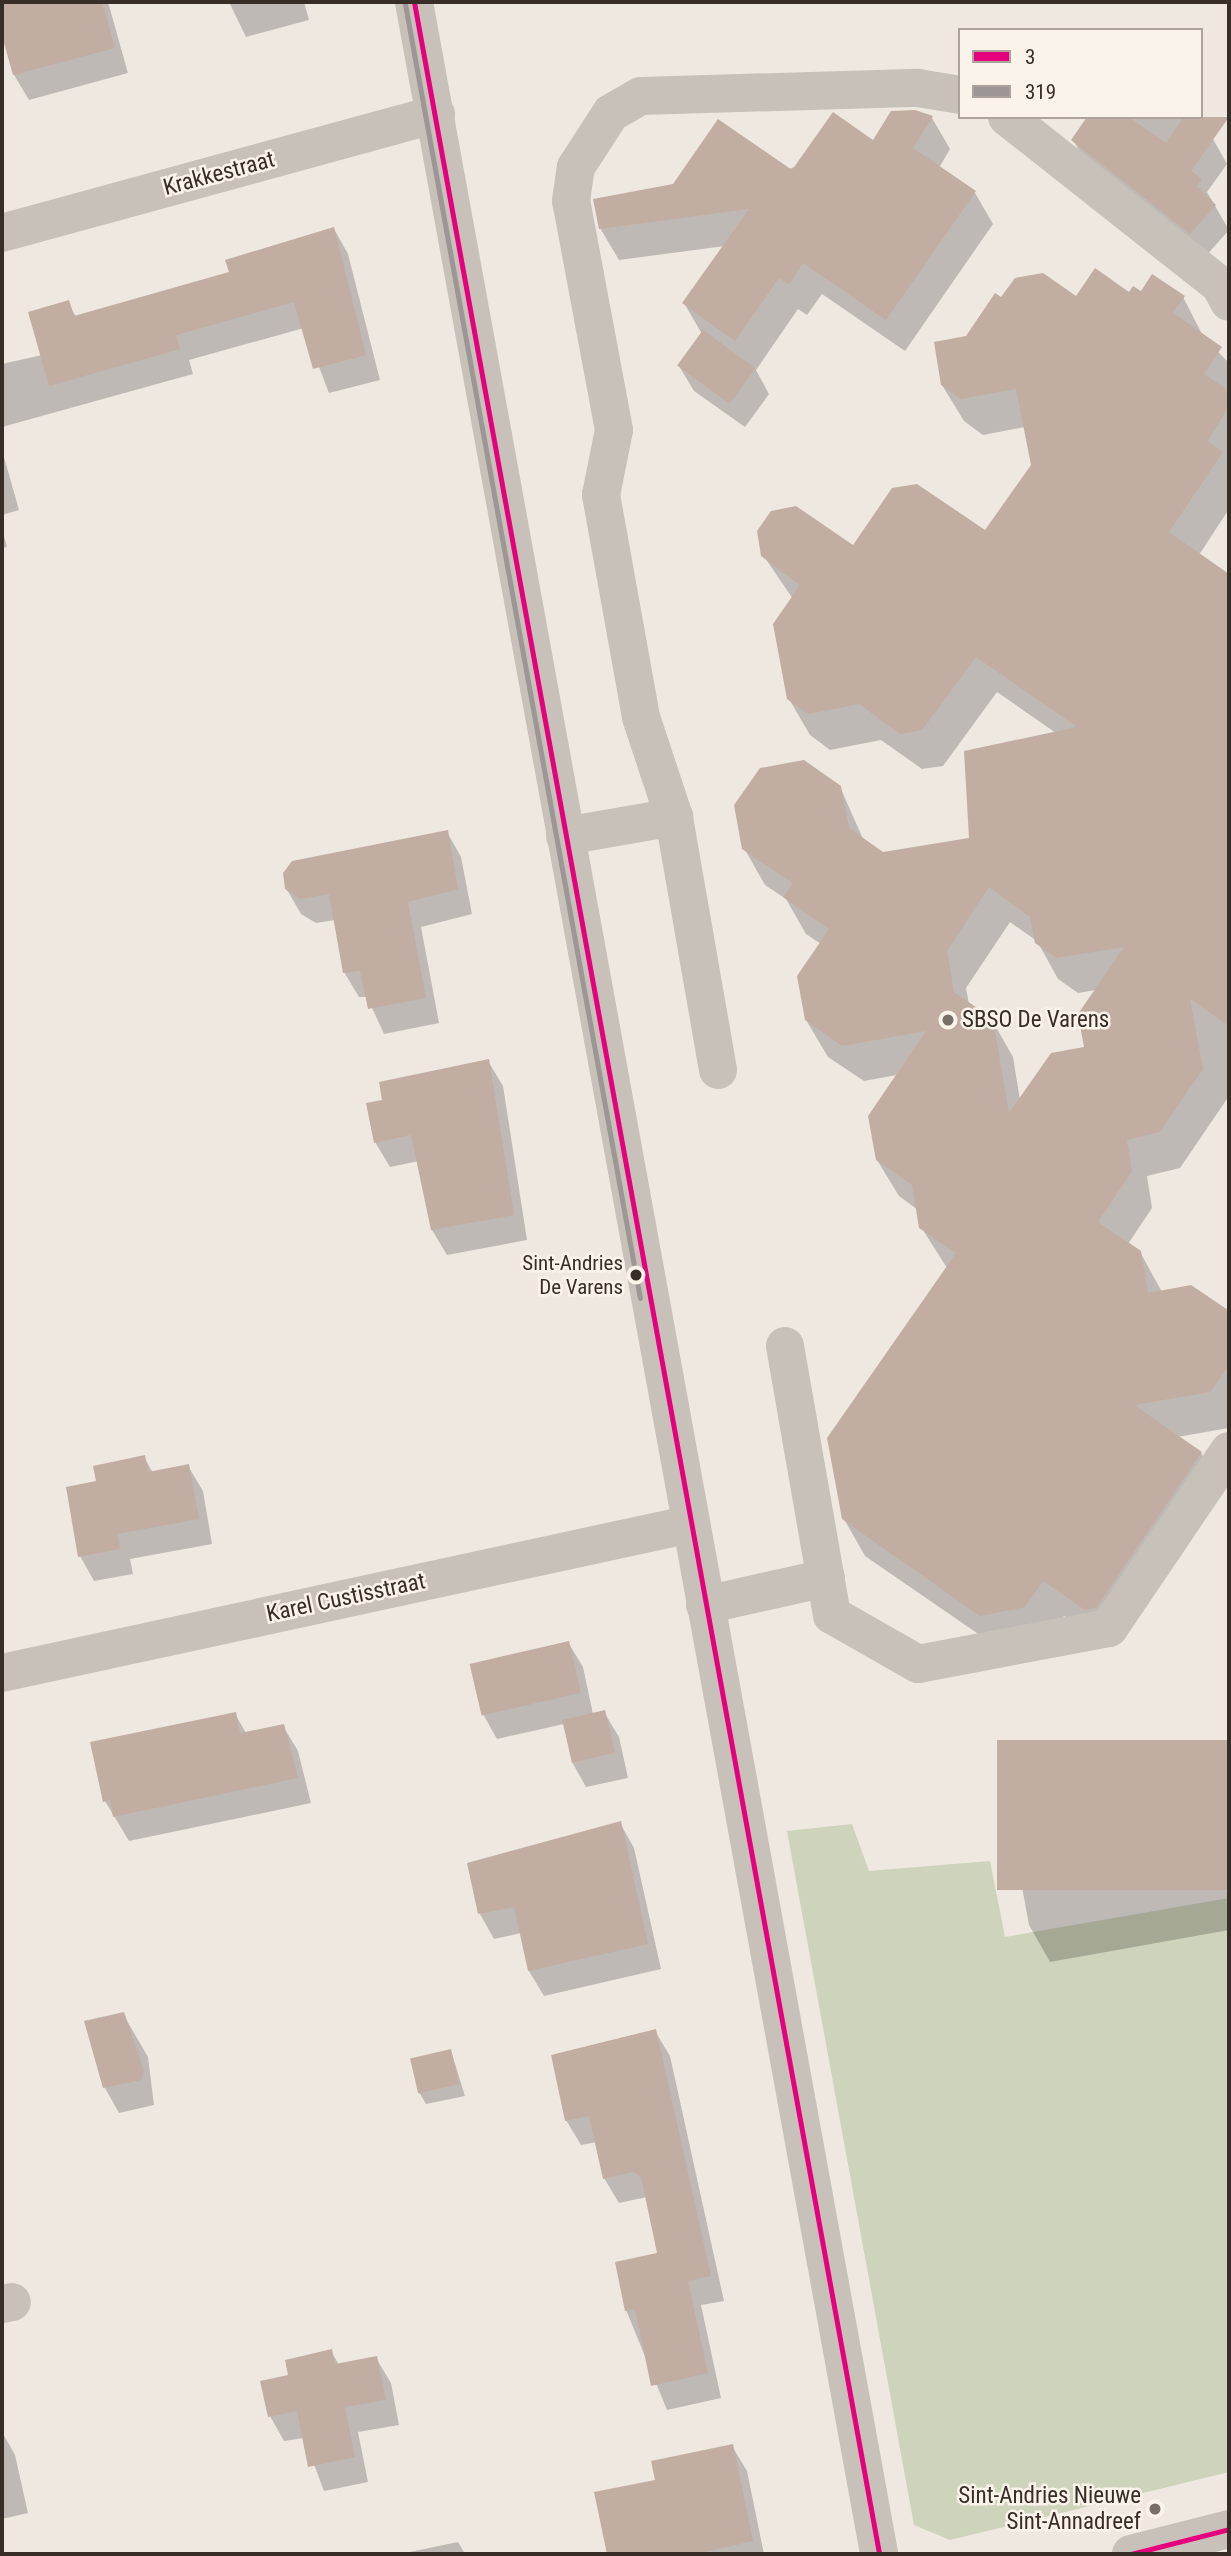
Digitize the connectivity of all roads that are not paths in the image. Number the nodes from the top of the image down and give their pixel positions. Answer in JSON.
{"nodes":[{"id":1,"x":414,"y":2,"type":"edge"},
{"id":2,"x":958,"y":95,"type":"edge"},
{"id":3,"x":436,"y":114,"type":"junction"},
{"id":4,"x":1010,"y":119,"type":"edge"},
{"id":5,"x":2,"y":233,"type":"edge"},
{"id":6,"x":1229,"y":302,"type":"edge"},
{"id":7,"x":674,"y":817,"type":"junction"},
{"id":8,"x":565,"y":836,"type":"junction"},
{"id":9,"x":718,"y":1070,"type":"dead end"},
{"id":10,"x":785,"y":1346,"type":"dead end"},
{"id":11,"x":1229,"y":1451,"type":"edge"},
{"id":12,"x":691,"y":1524,"type":"junction"},
{"id":13,"x":826,"y":1578,"type":"junction"},
{"id":14,"x":705,"y":1605,"type":"junction"},
{"id":15,"x":2,"y":1673,"type":"edge"},
{"id":16,"x":1229,"y":2529,"type":"edge"},
{"id":17,"x":879,"y":2554,"type":"edge"},
{"id":18,"x":1131,"y":2554,"type":"edge"}],
"edges":[{"from":1,"to":3,"type":"street"},
{"from":2,"to":7,"type":"street"},
{"from":3,"to":5,"type":"street","name":"Krakkestraat"},
{"from":3,"to":8,"type":"street"},
{"from":4,"to":6,"type":"street"},
{"from":7,"to":8,"type":"street"},
{"from":7,"to":9,"type":"street"},
{"from":8,"to":12,"type":"street"},
{"from":10,"to":13,"type":"street"},
{"from":11,"to":13,"type":"street"},
{"from":12,"to":14,"type":"street"},
{"from":12,"to":15,"type":"street","name":"Karel Custisstraat"},
{"from":13,"to":14,"type":"street"},
{"from":14,"to":17,"type":"street"},
{"from":16,"to":18,"type":"street"}]}
